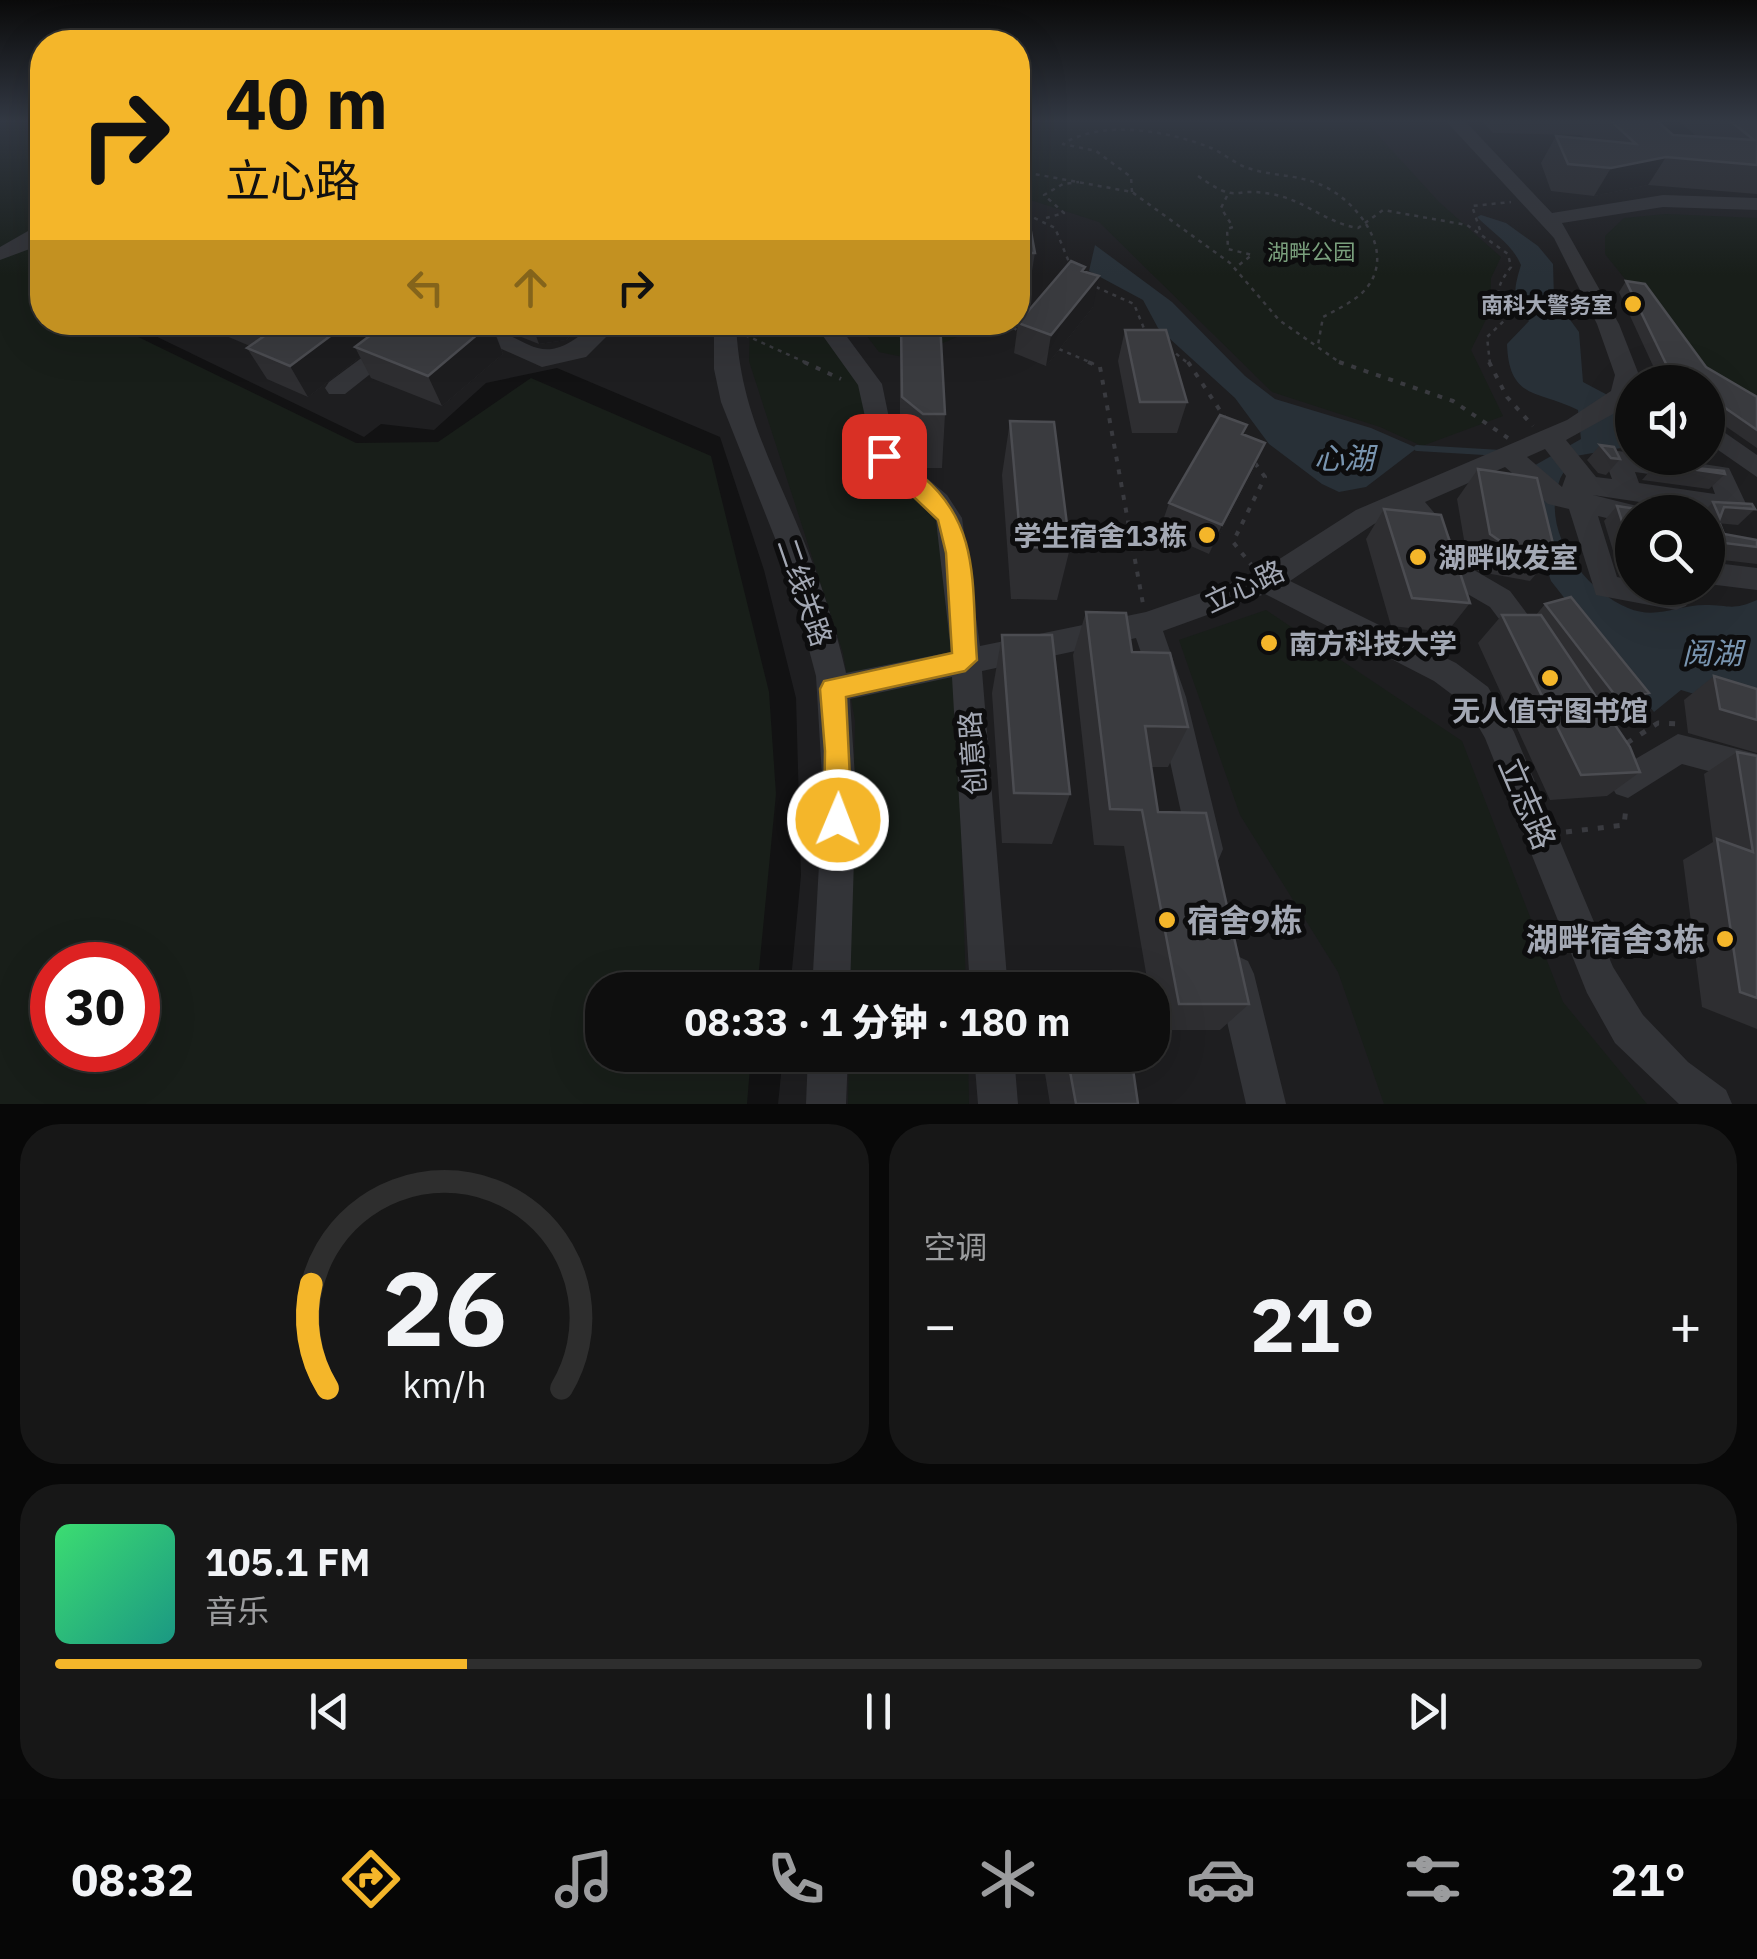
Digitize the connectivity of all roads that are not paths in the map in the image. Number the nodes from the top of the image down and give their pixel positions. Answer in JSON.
{"nodes":[{"id":1,"x":1504,"y":172,"type":"edge"},
{"id":2,"x":1757,"y":204,"type":"edge"},
{"id":3,"x":1546,"y":214,"type":"junction"},
{"id":4,"x":30,"y":241,"type":"edge"},
{"id":5,"x":0,"y":254,"type":"edge"},
{"id":6,"x":408,"y":335,"type":"edge"},
{"id":7,"x":482,"y":335,"type":"edge"},
{"id":8,"x":500,"y":335,"type":"edge"},
{"id":9,"x":596,"y":335,"type":"edge"},
{"id":10,"x":726,"y":335,"type":"edge"},
{"id":11,"x":834,"y":335,"type":"edge"},
{"id":12,"x":494,"y":340,"type":"junction"},
{"id":13,"x":1622,"y":365,"type":"edge"},
{"id":14,"x":337,"y":388,"type":"dead end"},
{"id":15,"x":1615,"y":396,"type":"edge"},
{"id":16,"x":1549,"y":437,"type":"junction"},
{"id":17,"x":1725,"y":443,"type":"edge"},
{"id":18,"x":1506,"y":456,"type":"junction"},
{"id":19,"x":1757,"y":468,"type":"edge"},
{"id":20,"x":1628,"y":495,"type":"edge"},
{"id":21,"x":1404,"y":499,"type":"junction"},
{"id":22,"x":1584,"y":502,"type":"junction"},
{"id":23,"x":1615,"y":502,"type":"edge"},
{"id":24,"x":1725,"y":506,"type":"edge"},
{"id":25,"x":1615,"y":516,"type":"edge"},
{"id":26,"x":1725,"y":575,"type":"edge"},
{"id":27,"x":1757,"y":578,"type":"edge"},
{"id":28,"x":1266,"y":582,"type":"junction"},
{"id":29,"x":1615,"y":588,"type":"edge"},
{"id":30,"x":1146,"y":624,"type":"junction"},
{"id":31,"x":965,"y":660,"type":"junction"},
{"id":32,"x":1552,"y":668,"type":"edge"},
{"id":33,"x":833,"y":689,"type":"junction"},
{"id":34,"x":1608,"y":741,"type":"edge"},
{"id":35,"x":1757,"y":768,"type":"edge"},
{"id":36,"x":1216,"y":891,"type":"edge"},
{"id":37,"x":1230,"y":949,"type":"edge"},
{"id":38,"x":831,"y":972,"type":"edge"},
{"id":39,"x":989,"y":972,"type":"edge"},
{"id":40,"x":827,"y":1072,"type":"edge"},
{"id":41,"x":995,"y":1072,"type":"edge"},
{"id":42,"x":826,"y":1104,"type":"edge"},
{"id":43,"x":998,"y":1104,"type":"edge"},
{"id":44,"x":1266,"y":1104,"type":"edge"},
{"id":45,"x":1712,"y":1104,"type":"edge"}],
"edges":[{"from":1,"to":3,"type":"street"},
{"from":2,"to":3,"type":"street"},
{"from":3,"to":13,"type":"street"},
{"from":4,"to":5,"type":"street"},
{"from":6,"to":14,"type":"street"},
{"from":7,"to":12,"type":"street"},
{"from":8,"to":12,"type":"street"},
{"from":9,"to":12,"type":"street"},
{"from":10,"to":33,"type":"street","name":"二线关路"},
{"from":11,"to":31,"type":"street","name":"创意路"},
{"from":15,"to":16,"type":"street","name":"立心路"},
{"from":16,"to":18,"type":"street","name":"立心路"},
{"from":16,"to":22,"type":"street"},
{"from":17,"to":19,"type":"street"},
{"from":18,"to":21,"type":"street","name":"立心路"},
{"from":18,"to":22,"type":"street"},
{"from":20,"to":24,"type":"street"},
{"from":21,"to":28,"type":"street","name":"立心路"},
{"from":21,"to":32,"type":"street"},
{"from":22,"to":23,"type":"street"},
{"from":22,"to":25,"type":"street"},
{"from":22,"to":29,"type":"street"},
{"from":26,"to":27,"type":"street"},
{"from":28,"to":30,"type":"street","name":"立心路"},
{"from":28,"to":45,"type":"street","name":"立志路"},
{"from":30,"to":31,"type":"street","name":"立心路"},
{"from":30,"to":36,"type":"street"},
{"from":31,"to":33,"type":"street","name":"立心路"},
{"from":31,"to":39,"type":"street","name":"创意路"},
{"from":33,"to":38,"type":"street","name":"二线关路"},
{"from":34,"to":35,"type":"street"},
{"from":37,"to":44,"type":"street"},
{"from":40,"to":42,"type":"street"},
{"from":41,"to":43,"type":"street"}]}
